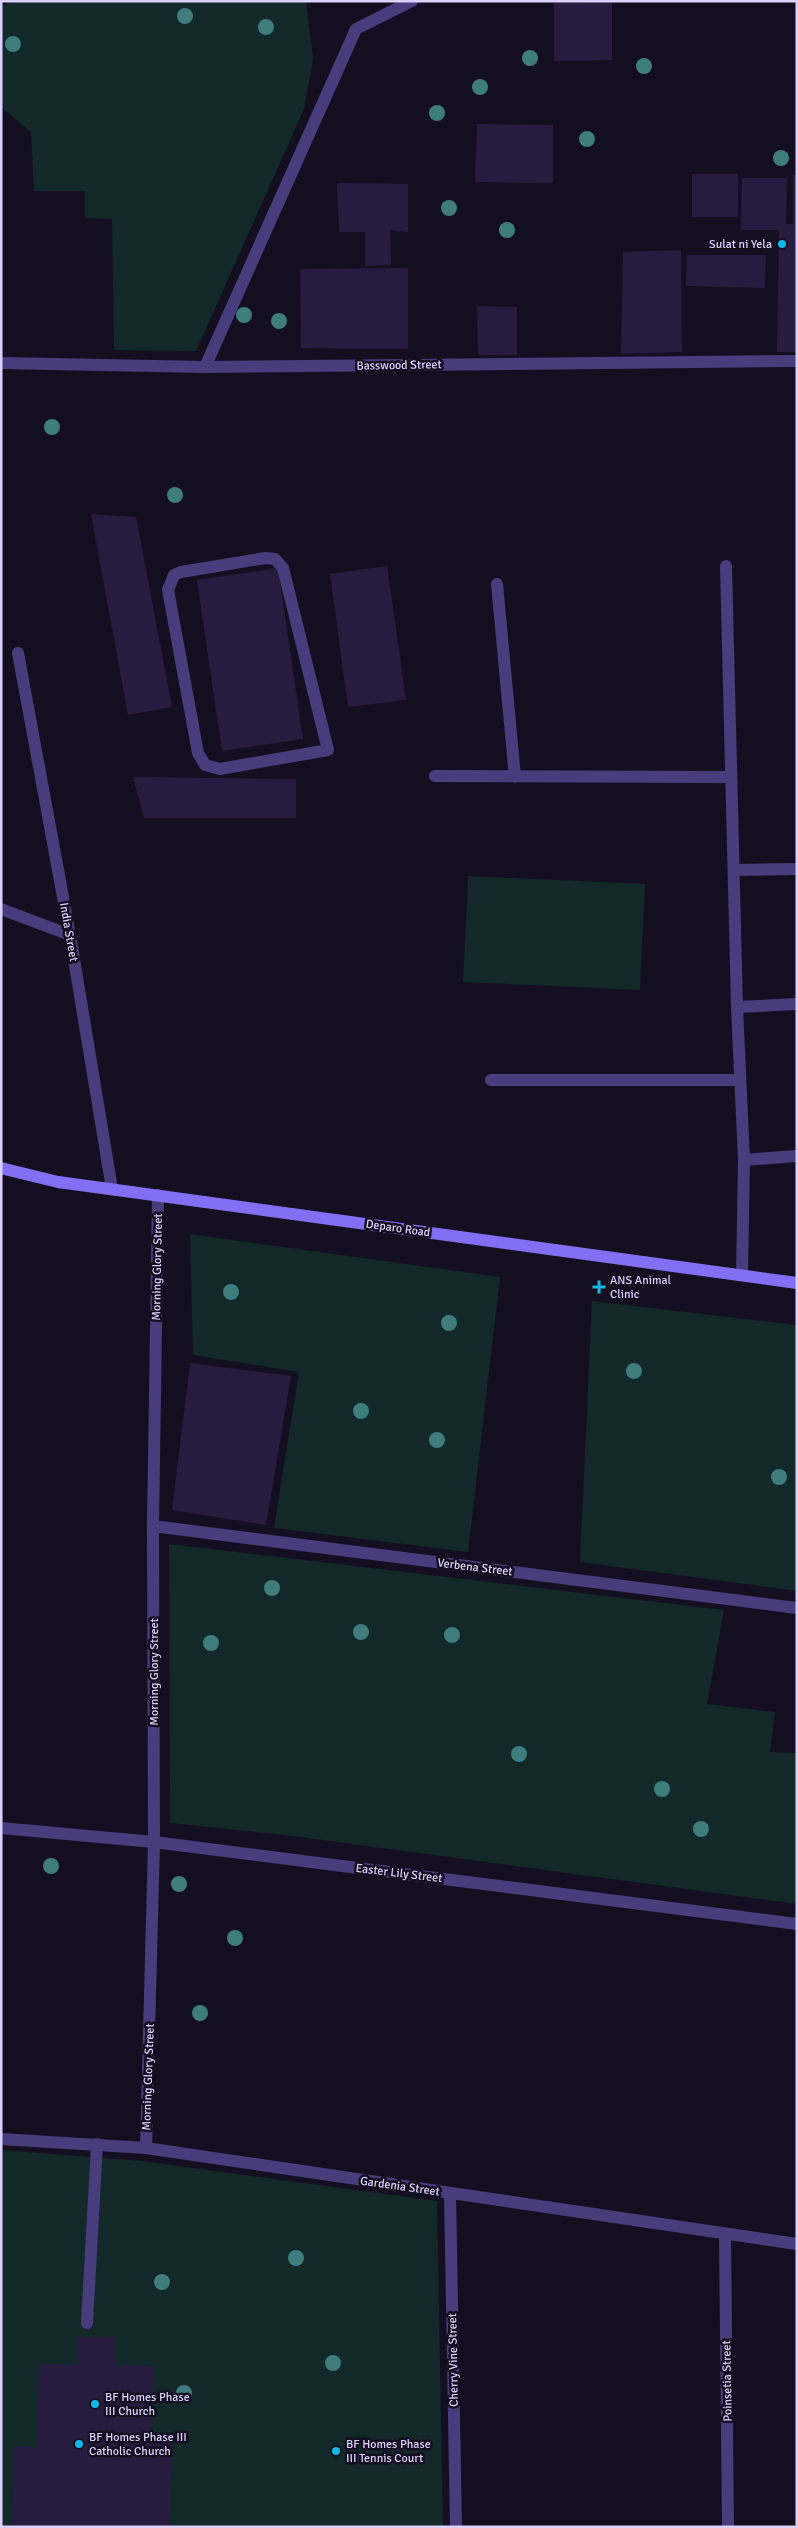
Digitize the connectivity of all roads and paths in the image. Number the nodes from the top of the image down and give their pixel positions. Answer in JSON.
{"nodes":[{"id":1,"x":412,"y":1,"type":"edge"},
{"id":2,"x":797,"y":361,"type":"edge"},
{"id":3,"x":1,"y":363,"type":"edge"},
{"id":4,"x":205,"y":367,"type":"junction"},
{"id":5,"x":726,"y":566,"type":"dead end"},
{"id":6,"x":497,"y":584,"type":"dead end"},
{"id":7,"x":18,"y":653,"type":"dead end"},
{"id":8,"x":328,"y":750,"type":"joint"},
{"id":9,"x":436,"y":776,"type":"dead end"},
{"id":10,"x":515,"y":777,"type":"junction"},
{"id":11,"x":731,"y":777,"type":"junction"},
{"id":12,"x":797,"y":869,"type":"edge"},
{"id":13,"x":734,"y":870,"type":"junction"},
{"id":14,"x":1,"y":909,"type":"edge"},
{"id":15,"x":70,"y":935,"type":"junction"},
{"id":16,"x":797,"y":1004,"type":"edge"},
{"id":17,"x":736,"y":1007,"type":"junction"},
{"id":18,"x":491,"y":1080,"type":"dead end"},
{"id":19,"x":740,"y":1080,"type":"junction"},
{"id":20,"x":797,"y":1156,"type":"edge"},
{"id":21,"x":744,"y":1160,"type":"junction"},
{"id":22,"x":1,"y":1168,"type":"edge"},
{"id":23,"x":112,"y":1189,"type":"junction"},
{"id":24,"x":158,"y":1195,"type":"junction"},
{"id":25,"x":742,"y":1275,"type":"junction"},
{"id":26,"x":797,"y":1283,"type":"edge"},
{"id":27,"x":153,"y":1526,"type":"junction"},
{"id":28,"x":797,"y":1608,"type":"edge"},
{"id":29,"x":1,"y":1828,"type":"edge"},
{"id":30,"x":154,"y":1842,"type":"junction"},
{"id":31,"x":797,"y":1924,"type":"edge"},
{"id":32,"x":1,"y":2139,"type":"edge"},
{"id":33,"x":97,"y":2144,"type":"junction"},
{"id":34,"x":146,"y":2148,"type":"junction"},
{"id":35,"x":450,"y":2193,"type":"junction"},
{"id":36,"x":726,"y":2235,"type":"junction"},
{"id":37,"x":797,"y":2244,"type":"edge"},
{"id":38,"x":87,"y":2323,"type":"dead end"},
{"id":39,"x":456,"y":2527,"type":"edge"},
{"id":40,"x":728,"y":2527,"type":"edge"}],
"edges":[{"from":1,"to":4,"type":"street"},
{"from":2,"to":4,"type":"street","name":"Basswood Street"},
{"from":3,"to":4,"type":"street","name":"Basswood Street"},
{"from":5,"to":11,"type":"street"},
{"from":6,"to":10,"type":"street"},
{"from":7,"to":15,"type":"street","name":"India Street"},
{"from":8,"to":8,"type":"street"},
{"from":9,"to":10,"type":"street"},
{"from":10,"to":11,"type":"street"},
{"from":11,"to":13,"type":"street"},
{"from":12,"to":13,"type":"street"},
{"from":13,"to":17,"type":"street"},
{"from":14,"to":15,"type":"street"},
{"from":15,"to":23,"type":"street","name":"India Street"},
{"from":16,"to":17,"type":"street"},
{"from":17,"to":19,"type":"street"},
{"from":18,"to":19,"type":"street"},
{"from":19,"to":21,"type":"street"},
{"from":20,"to":21,"type":"street"},
{"from":21,"to":25,"type":"street"},
{"from":22,"to":23,"type":"main road","name":"Deparo Road"},
{"from":23,"to":24,"type":"main road","name":"Deparo Road"},
{"from":24,"to":25,"type":"main road","name":"Deparo Road"},
{"from":24,"to":27,"type":"street","name":"Morning Glory Street"},
{"from":25,"to":26,"type":"main road","name":"Deparo Road"},
{"from":27,"to":28,"type":"street","name":"Verbena Street"},
{"from":27,"to":30,"type":"street","name":"Morning Glory Street"},
{"from":29,"to":30,"type":"street","name":"Easter Lily Street"},
{"from":30,"to":31,"type":"street","name":"Easter Lily Street"},
{"from":30,"to":34,"type":"street","name":"Morning Glory Street"},
{"from":32,"to":33,"type":"street","name":"Gardenia Street"},
{"from":33,"to":34,"type":"street","name":"Gardenia Street"},
{"from":33,"to":38,"type":"street"},
{"from":34,"to":35,"type":"street","name":"Gardenia Street"},
{"from":35,"to":36,"type":"street","name":"Gardenia Street"},
{"from":35,"to":39,"type":"street","name":"Cherry Vine Street"},
{"from":36,"to":37,"type":"street","name":"Gardenia Street"},
{"from":36,"to":40,"type":"street","name":"Poinsetia Street"}]}
